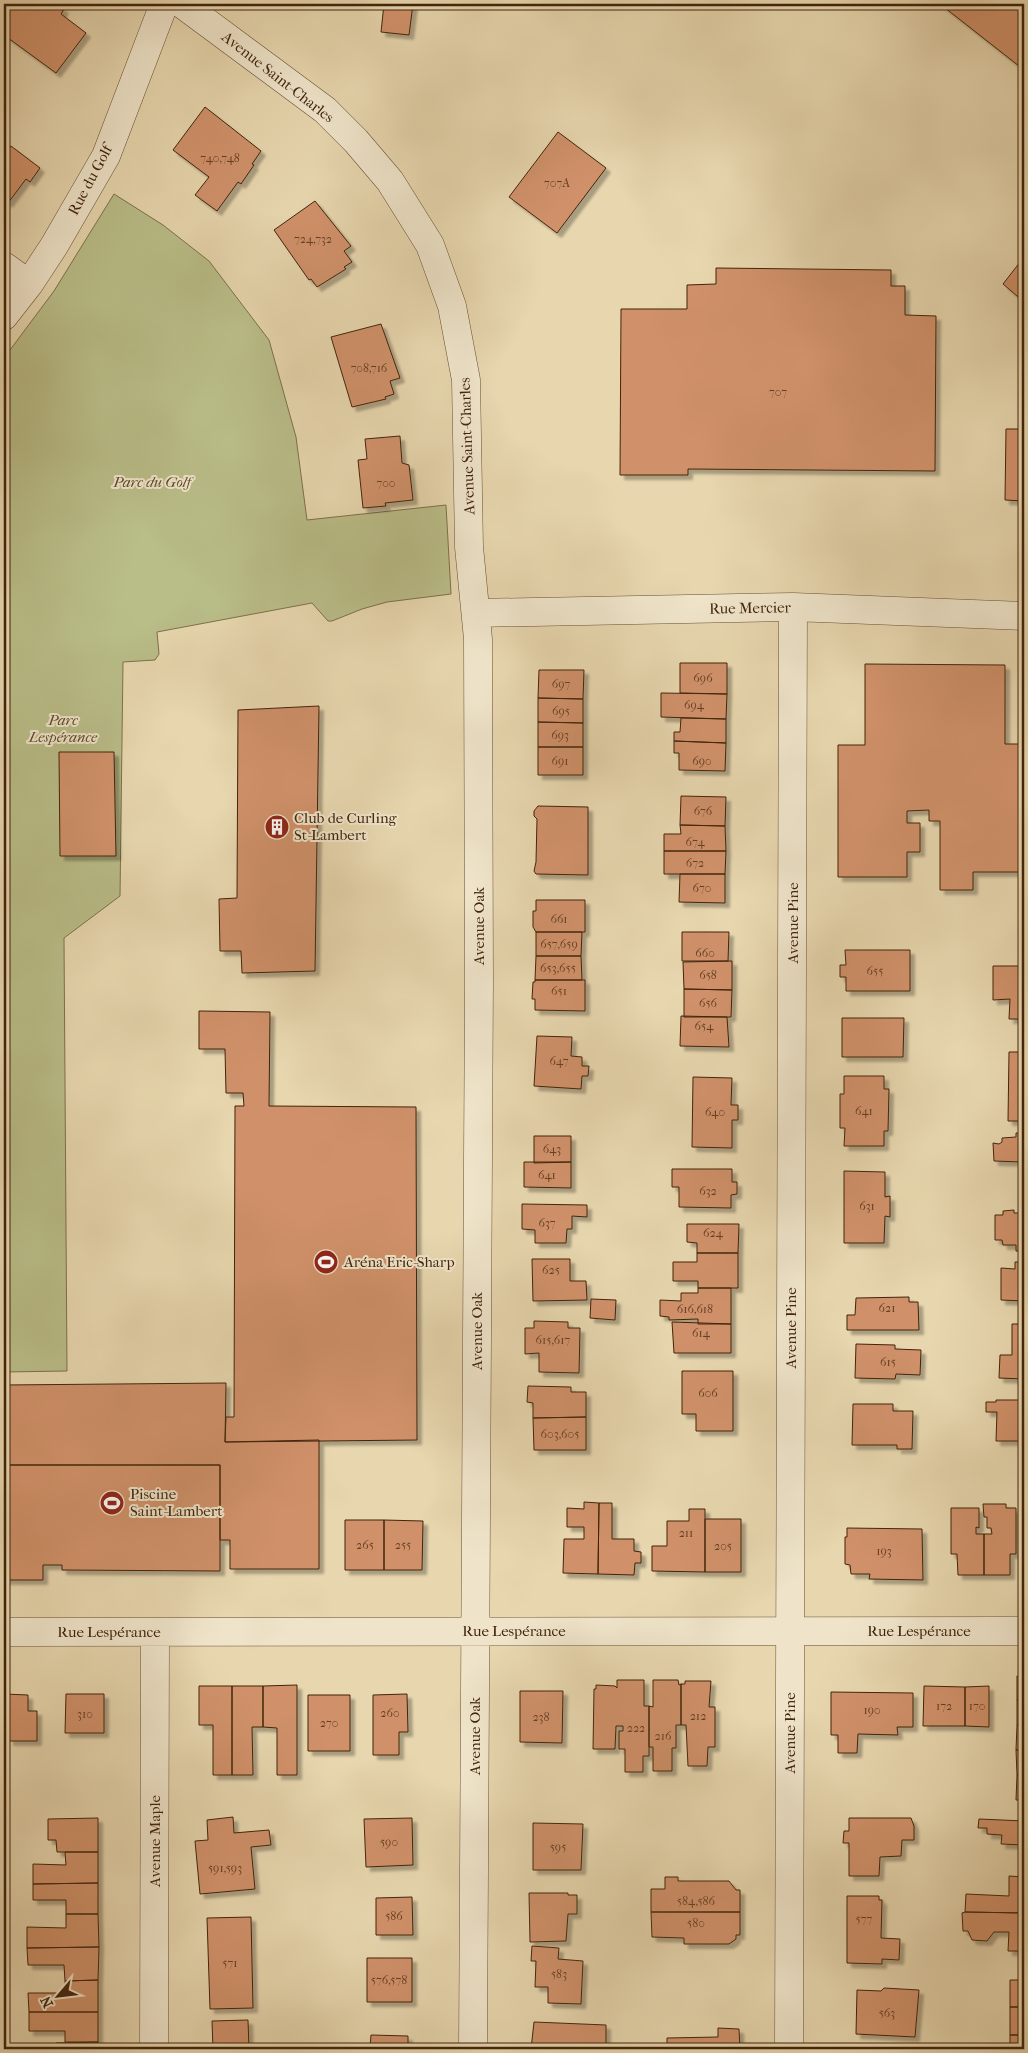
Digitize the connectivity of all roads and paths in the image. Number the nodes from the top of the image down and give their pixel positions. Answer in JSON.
{"nodes":[{"id":1,"x":164,"y":4,"type":"edge"},
{"id":2,"x":182,"y":4,"type":"edge"},
{"id":3,"x":4,"y":266,"type":"edge"},
{"id":4,"x":29,"y":284,"type":"junction"},
{"id":5,"x":4,"y":316,"type":"edge"},
{"id":6,"x":793,"y":607,"type":"junction"},
{"id":7,"x":476,"y":613,"type":"junction"},
{"id":8,"x":1024,"y":616,"type":"edge"},
{"id":9,"x":790,"y":1630,"type":"junction"},
{"id":10,"x":476,"y":1631,"type":"junction"},
{"id":11,"x":1024,"y":1631,"type":"edge"},
{"id":12,"x":4,"y":1632,"type":"edge"},
{"id":13,"x":155,"y":1633,"type":"junction"},
{"id":14,"x":154,"y":2049,"type":"edge"},
{"id":15,"x":473,"y":2049,"type":"edge"},
{"id":16,"x":789,"y":2049,"type":"edge"}],
"edges":[{"from":1,"to":4,"type":"street","name":"Rue du Golf"},
{"from":2,"to":7,"type":"street","name":"Avenue Saint-Charles"},
{"from":3,"to":4,"type":"street"},
{"from":4,"to":5,"type":"street","name":"Rue du Golf"},
{"from":6,"to":7,"type":"street","name":"Rue Mercier"},
{"from":6,"to":8,"type":"street","name":"Rue Mercier"},
{"from":6,"to":9,"type":"street","name":"Avenue Pine"},
{"from":7,"to":10,"type":"street","name":"Avenue Oak"},
{"from":9,"to":10,"type":"street","name":"Rue Lespérance"},
{"from":9,"to":11,"type":"street","name":"Rue Lespérance"},
{"from":9,"to":16,"type":"street","name":"Avenue Pine"},
{"from":10,"to":13,"type":"street","name":"Rue Lespérance"},
{"from":10,"to":15,"type":"street","name":"Avenue Oak"},
{"from":12,"to":13,"type":"street","name":"Rue Lespérance"},
{"from":13,"to":14,"type":"street","name":"Avenue Maple"}]}
